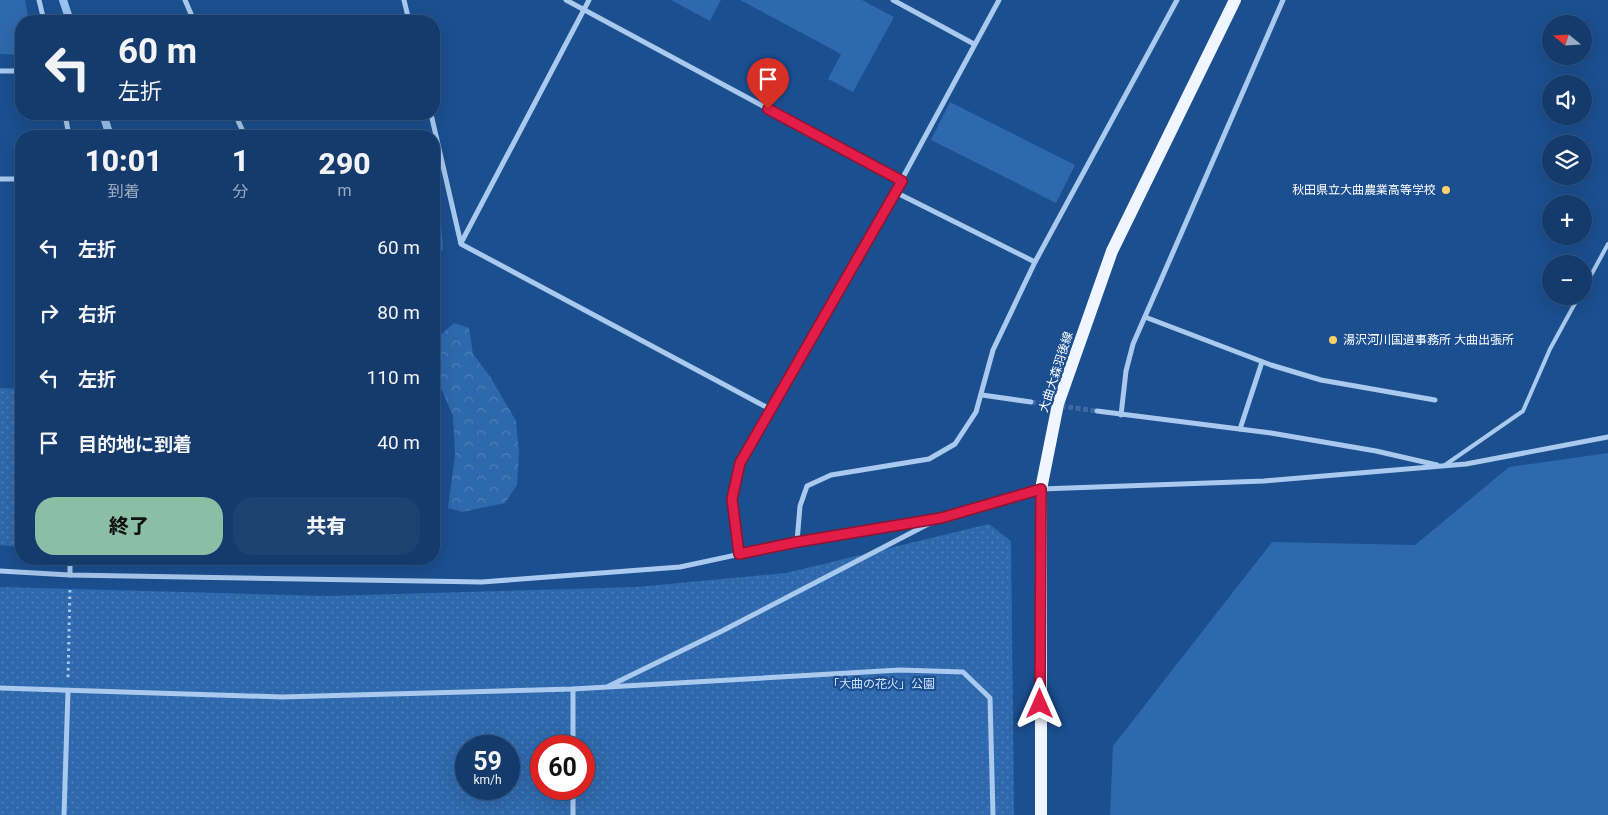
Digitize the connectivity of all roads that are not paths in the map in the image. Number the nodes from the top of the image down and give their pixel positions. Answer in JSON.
{"nodes":[{"id":1,"x":39,"y":0,"type":"edge"},
{"id":2,"x":185,"y":0,"type":"edge"},
{"id":3,"x":404,"y":0,"type":"edge"},
{"id":4,"x":566,"y":0,"type":"edge"},
{"id":5,"x":589,"y":0,"type":"edge"},
{"id":6,"x":893,"y":0,"type":"edge"},
{"id":7,"x":1000,"y":0,"type":"edge"},
{"id":8,"x":1177,"y":0,"type":"edge"},
{"id":9,"x":1235,"y":0,"type":"edge"},
{"id":10,"x":1283,"y":0,"type":"edge"},
{"id":11,"x":584,"y":10,"type":"junction"},
{"id":12,"x":43,"y":15,"type":"edge"},
{"id":13,"x":191,"y":15,"type":"edge"},
{"id":14,"x":408,"y":15,"type":"edge"},
{"id":15,"x":974,"y":44,"type":"junction"},
{"id":16,"x":0,"y":71,"type":"edge"},
{"id":17,"x":15,"y":71,"type":"edge"},
{"id":18,"x":440,"y":153,"type":"edge"},
{"id":19,"x":0,"y":179,"type":"edge"},
{"id":20,"x":15,"y":179,"type":"edge"},
{"id":21,"x":902,"y":181,"type":"junction"},
{"id":22,"x":895,"y":192,"type":"junction"},
{"id":23,"x":461,"y":244,"type":"junction"},
{"id":24,"x":1608,"y":244,"type":"edge"},
{"id":25,"x":1035,"y":262,"type":"junction"},
{"id":26,"x":1592,"y":273,"type":"edge"},
{"id":27,"x":1574,"y":305,"type":"edge"},
{"id":28,"x":1145,"y":317,"type":"junction"},
{"id":29,"x":1262,"y":362,"type":"junction"},
{"id":30,"x":982,"y":394,"type":"junction"},
{"id":31,"x":1435,"y":400,"type":"dead end"},
{"id":32,"x":1031,"y":402,"type":"tunnel mouth"},
{"id":33,"x":770,"y":409,"type":"junction"},
{"id":34,"x":1096,"y":412,"type":"tunnel mouth"},
{"id":35,"x":1121,"y":415,"type":"junction"},
{"id":36,"x":1240,"y":429,"type":"junction"},
{"id":37,"x":1608,"y":437,"type":"edge"},
{"id":38,"x":1443,"y":466,"type":"junction"},
{"id":39,"x":1041,"y":489,"type":"junction"},
{"id":40,"x":941,"y":518,"type":"junction"},
{"id":41,"x":797,"y":542,"type":"junction"},
{"id":42,"x":739,"y":554,"type":"junction"},
{"id":43,"x":70,"y":565,"type":"edge"},
{"id":44,"x":0,"y":571,"type":"edge"},
{"id":45,"x":70,"y":575,"type":"junction"},
{"id":46,"x":606,"y":687,"type":"junction"},
{"id":47,"x":0,"y":688,"type":"edge"},
{"id":48,"x":573,"y":689,"type":"junction"},
{"id":49,"x":68,"y":690,"type":"junction"},
{"id":50,"x":573,"y":735,"type":"edge"},
{"id":51,"x":573,"y":800,"type":"edge"},
{"id":52,"x":64,"y":815,"type":"edge"},
{"id":53,"x":573,"y":815,"type":"edge"},
{"id":54,"x":993,"y":815,"type":"edge"},
{"id":55,"x":1041,"y":815,"type":"edge"}],
"edges":[{"from":1,"to":12,"type":"street"},
{"from":2,"to":13,"type":"street"},
{"from":3,"to":14,"type":"street"},
{"from":4,"to":11,"type":"street"},
{"from":5,"to":11,"type":"street"},
{"from":6,"to":15,"type":"street"},
{"from":7,"to":15,"type":"street"},
{"from":8,"to":25,"type":"street"},
{"from":9,"to":39,"type":"main road","name":"大曲大森羽後線"},
{"from":10,"to":28,"type":"street"},
{"from":11,"to":21,"type":"street"},
{"from":11,"to":23,"type":"street"},
{"from":15,"to":21,"type":"street"},
{"from":16,"to":17,"type":"street"},
{"from":18,"to":23,"type":"street"},
{"from":19,"to":20,"type":"street"},
{"from":21,"to":22,"type":"street"},
{"from":22,"to":25,"type":"street"},
{"from":22,"to":33,"type":"street"},
{"from":23,"to":33,"type":"street"},
{"from":24,"to":26,"type":"lane"},
{"from":25,"to":30,"type":"street"},
{"from":27,"to":38,"type":"lane"},
{"from":28,"to":29,"type":"street"},
{"from":28,"to":35,"type":"street"},
{"from":29,"to":31,"type":"street"},
{"from":29,"to":36,"type":"street"},
{"from":30,"to":32,"type":"street"},
{"from":30,"to":41,"type":"street"},
{"from":33,"to":42,"type":"street"},
{"from":34,"to":35,"type":"street"},
{"from":35,"to":36,"type":"street"},
{"from":36,"to":38,"type":"street"},
{"from":37,"to":38,"type":"street"},
{"from":38,"to":39,"type":"street"},
{"from":39,"to":40,"type":"street"},
{"from":39,"to":55,"type":"main road","name":"大曲大森羽後線"},
{"from":40,"to":41,"type":"street"},
{"from":40,"to":46,"type":"street"},
{"from":41,"to":42,"type":"street"},
{"from":42,"to":45,"type":"street"},
{"from":43,"to":45,"type":"street"},
{"from":44,"to":45,"type":"street"},
{"from":46,"to":48,"type":"street"},
{"from":46,"to":54,"type":"street"},
{"from":47,"to":49,"type":"street"},
{"from":48,"to":49,"type":"street"},
{"from":48,"to":50,"type":"street"},
{"from":49,"to":52,"type":"street"},
{"from":51,"to":53,"type":"street"}]}
